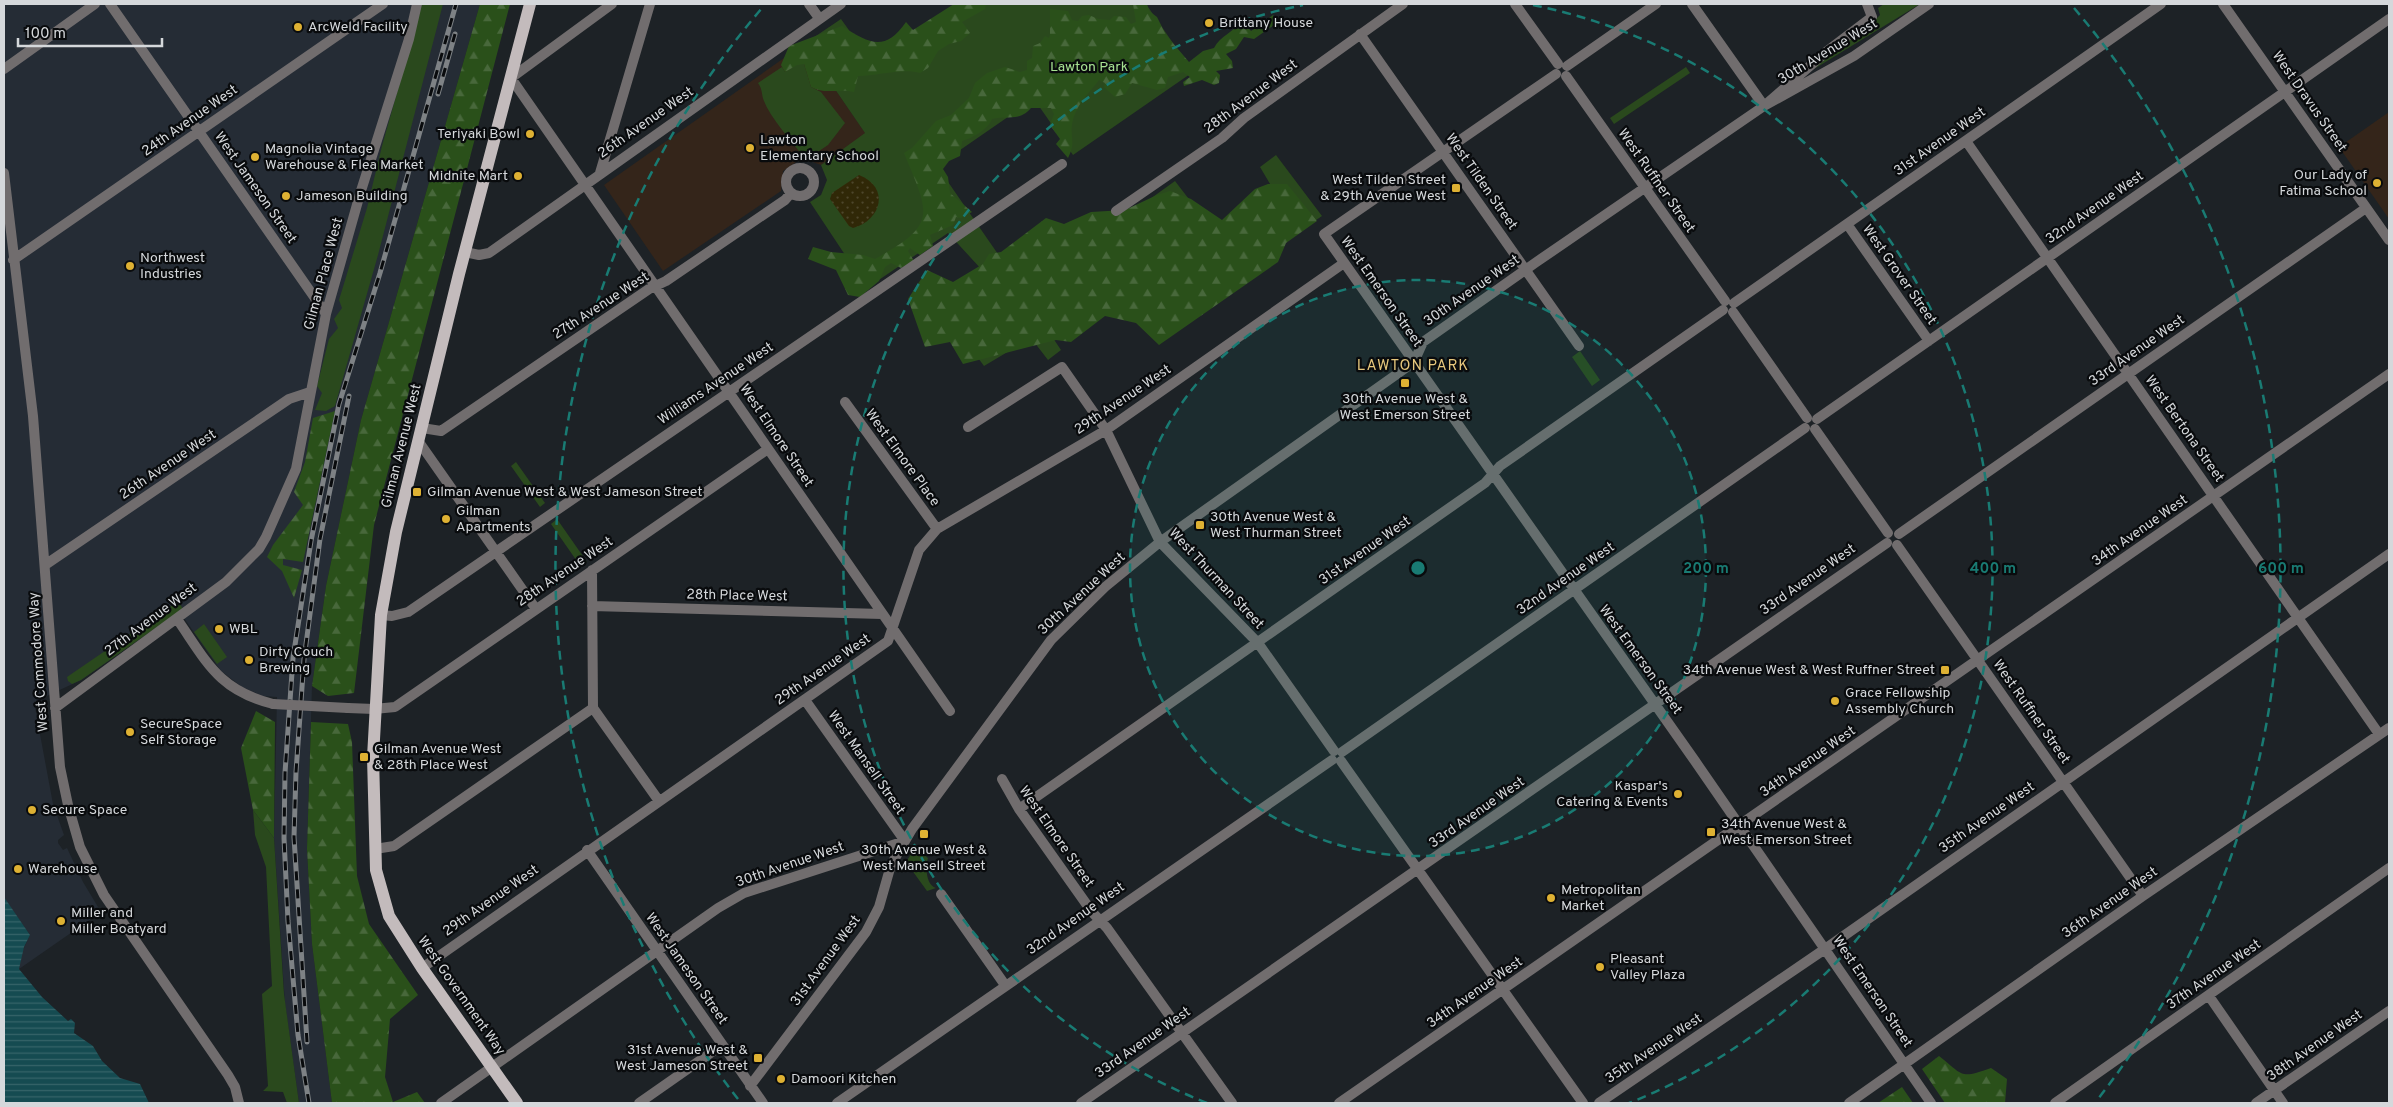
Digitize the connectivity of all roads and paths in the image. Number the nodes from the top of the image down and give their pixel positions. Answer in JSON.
{"nodes":[{"id":1,"x":95,"y":4,"type":"edge"},
{"id":2,"x":110,"y":4,"type":"edge"},
{"id":3,"x":383,"y":4,"type":"edge"},
{"id":4,"x":417,"y":4,"type":"edge"},
{"id":5,"x":530,"y":4,"type":"edge"},
{"id":6,"x":612,"y":4,"type":"edge"},
{"id":7,"x":650,"y":4,"type":"edge"},
{"id":8,"x":809,"y":4,"type":"edge"},
{"id":9,"x":841,"y":4,"type":"edge"},
{"id":10,"x":1403,"y":4,"type":"edge"},
{"id":11,"x":1515,"y":4,"type":"edge"},
{"id":12,"x":1656,"y":4,"type":"edge"},
{"id":13,"x":1692,"y":4,"type":"edge"},
{"id":14,"x":1930,"y":4,"type":"edge"},
{"id":15,"x":2161,"y":4,"type":"edge"},
{"id":16,"x":2223,"y":4,"type":"edge"},
{"id":17,"x":1868,"y":5,"type":"edge"},
{"id":18,"x":820,"y":18,"type":"junction"},
{"id":19,"x":2389,"y":19,"type":"edge"},
{"id":20,"x":1360,"y":34,"type":"junction"},
{"id":21,"x":4,"y":69,"type":"edge"},
{"id":22,"x":1562,"y":70,"type":"junction"},
{"id":23,"x":511,"y":78,"type":"junction"},
{"id":24,"x":2285,"y":92,"type":"junction"},
{"id":25,"x":1764,"y":106,"type":"junction"},
{"id":26,"x":199,"y":131,"type":"junction"},
{"id":27,"x":1966,"y":141,"type":"junction"},
{"id":28,"x":1444,"y":152,"type":"junction"},
{"id":29,"x":1062,"y":164,"type":"dead end"},
{"id":30,"x":4,"y":173,"type":"edge"},
{"id":31,"x":600,"y":173,"type":"junction"},
{"id":32,"x":586,"y":184,"type":"junction"},
{"id":33,"x":1644,"y":188,"type":"junction"},
{"id":34,"x":791,"y":193,"type":"dead end"},
{"id":35,"x":2366,"y":208,"type":"junction"},
{"id":36,"x":1116,"y":211,"type":"dead end"},
{"id":37,"x":1847,"y":224,"type":"junction"},
{"id":38,"x":2389,"y":240,"type":"edge"},
{"id":39,"x":465,"y":252,"type":"junction"},
{"id":40,"x":2047,"y":258,"type":"junction"},
{"id":41,"x":13,"y":260,"type":"junction"},
{"id":42,"x":1344,"y":263,"type":"junction"},
{"id":43,"x":1526,"y":269,"type":"junction"},
{"id":44,"x":656,"y":286,"type":"junction"},
{"id":45,"x":1729,"y":307,"type":"junction"},
{"id":46,"x":326,"y":314,"type":"junction"},
{"id":47,"x":1929,"y":341,"type":"junction"},
{"id":48,"x":1579,"y":346,"type":"dead end"},
{"id":49,"x":1414,"y":362,"type":"junction"},
{"id":50,"x":2128,"y":374,"type":"junction"},
{"id":51,"x":2389,"y":374,"type":"edge"},
{"id":52,"x":730,"y":391,"type":"junction"},
{"id":53,"x":310,"y":392,"type":"junction"},
{"id":54,"x":845,"y":402,"type":"dead end"},
{"id":55,"x":1811,"y":424,"type":"junction"},
{"id":56,"x":968,"y":427,"type":"dead end"},
{"id":57,"x":422,"y":428,"type":"junction"},
{"id":58,"x":1106,"y":430,"type":"junction"},
{"id":59,"x":419,"y":442,"type":"junction"},
{"id":60,"x":768,"y":449,"type":"junction"},
{"id":61,"x":1492,"y":475,"type":"junction"},
{"id":62,"x":2214,"y":496,"type":"junction"},
{"id":63,"x":937,"y":529,"type":"junction"},
{"id":64,"x":1893,"y":539,"type":"junction"},
{"id":65,"x":1160,"y":542,"type":"junction"},
{"id":66,"x":259,"y":549,"type":"joint"},
{"id":67,"x":495,"y":550,"type":"junction"},
{"id":68,"x":2389,"y":554,"type":"edge"},
{"id":69,"x":45,"y":566,"type":"junction"},
{"id":70,"x":592,"y":570,"type":"junction"},
{"id":71,"x":1573,"y":590,"type":"junction"},
{"id":72,"x":592,"y":606,"type":"junction"},
{"id":73,"x":536,"y":609,"type":"junction"},
{"id":74,"x":882,"y":614,"type":"junction"},
{"id":75,"x":381,"y":615,"type":"junction"},
{"id":76,"x":2299,"y":617,"type":"junction"},
{"id":77,"x":177,"y":619,"type":"junction"},
{"id":78,"x":893,"y":629,"type":"junction"},
{"id":79,"x":1258,"y":643,"type":"junction"},
{"id":80,"x":1978,"y":661,"type":"junction"},
{"id":81,"x":805,"y":700,"type":"junction"},
{"id":82,"x":1654,"y":704,"type":"junction"},
{"id":83,"x":55,"y":708,"type":"junction"},
{"id":84,"x":593,"y":708,"type":"junction"},
{"id":85,"x":374,"y":709,"type":"junction"},
{"id":86,"x":950,"y":711,"type":"dead end"},
{"id":87,"x":2389,"y":728,"type":"edge"},
{"id":88,"x":2380,"y":734,"type":"junction"},
{"id":89,"x":1337,"y":756,"type":"junction"},
{"id":90,"x":1002,"y":779,"type":"dead end"},
{"id":91,"x":2063,"y":781,"type":"junction"},
{"id":92,"x":659,"y":801,"type":"junction"},
{"id":93,"x":1019,"y":808,"type":"junction"},
{"id":94,"x":1740,"y":826,"type":"junction"},
{"id":95,"x":905,"y":841,"type":"junction"},
{"id":96,"x":374,"y":849,"type":"junction"},
{"id":97,"x":587,"y":850,"type":"junction"},
{"id":98,"x":2389,"y":868,"type":"edge"},
{"id":99,"x":1418,"y":871,"type":"junction"},
{"id":100,"x":941,"y":894,"type":"dead end"},
{"id":101,"x":2143,"y":896,"type":"junction"},
{"id":102,"x":385,"y":904,"type":"joint"},
{"id":103,"x":1099,"y":919,"type":"junction"},
{"id":104,"x":1825,"y":949,"type":"junction"},
{"id":105,"x":656,"y":952,"type":"junction"},
{"id":106,"x":422,"y":968,"type":"junction"},
{"id":107,"x":1005,"y":985,"type":"junction"},
{"id":108,"x":1503,"y":990,"type":"junction"},
{"id":109,"x":2209,"y":996,"type":"junction"},
{"id":110,"x":2389,"y":1010,"type":"edge"},
{"id":111,"x":1181,"y":1032,"type":"junction"},
{"id":112,"x":722,"y":1046,"type":"junction"},
{"id":113,"x":1905,"y":1066,"type":"junction"},
{"id":114,"x":492,"y":1068,"type":"junction"},
{"id":115,"x":750,"y":1086,"type":"junction"},
{"id":116,"x":2274,"y":1091,"type":"junction"},
{"id":117,"x":239,"y":1103,"type":"edge"},
{"id":118,"x":441,"y":1103,"type":"edge"},
{"id":119,"x":517,"y":1103,"type":"edge"},
{"id":120,"x":639,"y":1103,"type":"edge"},
{"id":121,"x":763,"y":1103,"type":"edge"},
{"id":122,"x":836,"y":1103,"type":"edge"},
{"id":123,"x":1081,"y":1103,"type":"edge"},
{"id":124,"x":1232,"y":1103,"type":"edge"},
{"id":125,"x":1339,"y":1103,"type":"edge"},
{"id":126,"x":1583,"y":1103,"type":"edge"},
{"id":127,"x":1599,"y":1103,"type":"edge"},
{"id":128,"x":1849,"y":1103,"type":"edge"},
{"id":129,"x":1931,"y":1103,"type":"edge"},
{"id":130,"x":2055,"y":1103,"type":"edge"},
{"id":131,"x":2256,"y":1103,"type":"edge"},
{"id":132,"x":2283,"y":1103,"type":"edge"}],
"edges":[{"from":1,"to":21,"type":"street"},
{"from":2,"to":26,"type":"street","name":"West Jameson Street"},
{"from":3,"to":26,"type":"street","name":"24th Avenue West"},
{"from":4,"to":46,"type":"street","name":"Gilman Place West"},
{"from":5,"to":23,"type":"main road","name":"Gilman Avenue West"},
{"from":6,"to":23,"type":"street"},
{"from":7,"to":31,"type":"street"},
{"from":8,"to":18,"type":"street"},
{"from":9,"to":18,"type":"street","name":"26th Avenue West"},
{"from":10,"to":20,"type":"street","name":"28th Avenue West"},
{"from":11,"to":22,"type":"street","name":"West Ruffner Street"},
{"from":12,"to":22,"type":"street"},
{"from":13,"to":25,"type":"street"},
{"from":14,"to":25,"type":"street","name":"30th Avenue West"},
{"from":15,"to":27,"type":"street","name":"31st Avenue West"},
{"from":16,"to":24,"type":"street","name":"West Dravus Street"},
{"from":17,"to":25,"type":"street","name":"30th Avenue West"},
{"from":18,"to":31,"type":"street","name":"26th Avenue West"},
{"from":19,"to":24,"type":"street","name":"32nd Avenue West"},
{"from":20,"to":28,"type":"street","name":"West Tilden Street"},
{"from":20,"to":36,"type":"street","name":"28th Avenue West"},
{"from":22,"to":28,"type":"street"},
{"from":22,"to":33,"type":"street","name":"West Ruffner Street"},
{"from":23,"to":32,"type":"street","name":"West Elmore Street"},
{"from":23,"to":39,"type":"main road","name":"Gilman Avenue West"},
{"from":24,"to":35,"type":"street","name":"West Dravus Street"},
{"from":24,"to":40,"type":"street","name":"32nd Avenue West"},
{"from":25,"to":33,"type":"street","name":"30th Avenue West"},
{"from":26,"to":41,"type":"street","name":"24th Avenue West"},
{"from":26,"to":46,"type":"street","name":"West Jameson Street"},
{"from":27,"to":37,"type":"street","name":"31st Avenue West"},
{"from":27,"to":40,"type":"street","name":"West Bertona Street"},
{"from":28,"to":42,"type":"street","name":"West Emerson Street"},
{"from":28,"to":43,"type":"street","name":"West Tilden Street"},
{"from":29,"to":52,"type":"street","name":"Williams Avenue West"},
{"from":30,"to":41,"type":"street","name":"West Commodore Way"},
{"from":31,"to":32,"type":"street","name":"26th Avenue West"},
{"from":32,"to":39,"type":"street","name":"26th Avenue West"},
{"from":32,"to":44,"type":"street","name":"West Elmore Street"},
{"from":33,"to":43,"type":"street","name":"30th Avenue West"},
{"from":33,"to":45,"type":"street","name":"West Ruffner Street"},
{"from":34,"to":44,"type":"street","name":"27th Avenue West"},
{"from":35,"to":38,"type":"street","name":"West Dravus Street"},
{"from":35,"to":50,"type":"street","name":"33rd Avenue West"},
{"from":37,"to":45,"type":"street","name":"31st Avenue West"},
{"from":37,"to":47,"type":"street","name":"West Grover Street"},
{"from":39,"to":57,"type":"main road","name":"Gilman Avenue West"},
{"from":40,"to":47,"type":"street","name":"32nd Avenue West"},
{"from":40,"to":50,"type":"street","name":"West Bertona Street"},
{"from":41,"to":69,"type":"street","name":"West Commodore Way"},
{"from":42,"to":49,"type":"street","name":"West Emerson Street"},
{"from":42,"to":58,"type":"street","name":"29th Avenue West"},
{"from":43,"to":48,"type":"street","name":"West Tilden Street"},
{"from":43,"to":49,"type":"street","name":"30th Avenue West"},
{"from":44,"to":52,"type":"street","name":"West Elmore Street"},
{"from":44,"to":57,"type":"street","name":"27th Avenue West"},
{"from":45,"to":55,"type":"street","name":"West Ruffner Street"},
{"from":45,"to":61,"type":"street","name":"31st Avenue West"},
{"from":46,"to":53,"type":"street","name":"Gilman Place West"},
{"from":47,"to":55,"type":"street","name":"32nd Avenue West"},
{"from":49,"to":61,"type":"street","name":"West Emerson Street"},
{"from":49,"to":65,"type":"street","name":"30th Avenue West"},
{"from":50,"to":62,"type":"street","name":"West Bertona Street"},
{"from":50,"to":64,"type":"street","name":"33rd Avenue West"},
{"from":51,"to":62,"type":"street","name":"34th Avenue West"},
{"from":52,"to":60,"type":"street","name":"West Elmore Street"},
{"from":52,"to":67,"type":"street","name":"Williams Avenue West"},
{"from":53,"to":66,"type":"street","name":"Gilman Place West"},
{"from":53,"to":69,"type":"street","name":"26th Avenue West"},
{"from":54,"to":63,"type":"street","name":"West Elmore Place"},
{"from":55,"to":64,"type":"street","name":"West Ruffner Street"},
{"from":55,"to":71,"type":"street","name":"32nd Avenue West"},
{"from":56,"to":58,"type":"street","name":"West Thurman Street"},
{"from":57,"to":59,"type":"main road","name":"Gilman Avenue West"},
{"from":58,"to":63,"type":"street","name":"29th Avenue West"},
{"from":58,"to":65,"type":"street","name":"West Thurman Street"},
{"from":59,"to":67,"type":"street"},
{"from":59,"to":75,"type":"main road","name":"Gilman Avenue West"},
{"from":60,"to":70,"type":"street","name":"28th Avenue West"},
{"from":60,"to":74,"type":"street","name":"West Elmore Street"},
{"from":61,"to":71,"type":"street","name":"West Emerson Street"},
{"from":61,"to":79,"type":"street","name":"31st Avenue West"},
{"from":62,"to":76,"type":"street","name":"West Bertona Street"},
{"from":62,"to":80,"type":"street","name":"34th Avenue West"},
{"from":63,"to":78,"type":"street","name":"29th Avenue West"},
{"from":64,"to":80,"type":"street","name":"West Ruffner Street"},
{"from":64,"to":82,"type":"street","name":"33rd Avenue West"},
{"from":65,"to":79,"type":"street","name":"West Thurman Street"},
{"from":65,"to":95,"type":"street","name":"30th Avenue West"},
{"from":66,"to":77,"type":"street","name":"27th Avenue West"},
{"from":67,"to":73,"type":"street"},
{"from":67,"to":75,"type":"street","name":"Williams Avenue West"},
{"from":68,"to":76,"type":"street","name":"35th Avenue West"},
{"from":69,"to":83,"type":"street","name":"West Commodore Way"},
{"from":70,"to":72,"type":"street"},
{"from":70,"to":73,"type":"street","name":"28th Avenue West"},
{"from":71,"to":82,"type":"street","name":"West Emerson Street"},
{"from":71,"to":89,"type":"street","name":"32nd Avenue West"},
{"from":72,"to":74,"type":"street","name":"28th Place West"},
{"from":72,"to":84,"type":"street"},
{"from":73,"to":85,"type":"street","name":"28th Avenue West"},
{"from":74,"to":78,"type":"street","name":"West Elmore Street"},
{"from":75,"to":85,"type":"main road","name":"Gilman Avenue West"},
{"from":76,"to":88,"type":"street","name":"West Bertona Street"},
{"from":76,"to":91,"type":"street","name":"35th Avenue West"},
{"from":77,"to":83,"type":"street","name":"27th Avenue West"},
{"from":77,"to":85,"type":"street","name":"28th Avenue West","bridge":true},
{"from":78,"to":81,"type":"street","name":"29th Avenue West"},
{"from":78,"to":86,"type":"street","name":"West Elmore Street"},
{"from":79,"to":89,"type":"street","name":"West Thurman Street"},
{"from":79,"to":93,"type":"street","name":"31st Avenue West"},
{"from":80,"to":91,"type":"street","name":"West Ruffner Street"},
{"from":80,"to":94,"type":"street","name":"34th Avenue West"},
{"from":81,"to":92,"type":"street","name":"29th Avenue West"},
{"from":81,"to":95,"type":"street","name":"West Mansell Street"},
{"from":82,"to":94,"type":"street","name":"West Emerson Street"},
{"from":82,"to":99,"type":"street","name":"33rd Avenue West"},
{"from":83,"to":117,"type":"street","name":"West Commodore Way"},
{"from":84,"to":92,"type":"street"},
{"from":84,"to":96,"type":"street"},
{"from":85,"to":96,"type":"main road","name":"Gilman Avenue West"},
{"from":87,"to":88,"type":"street","name":"36th Avenue West"},
{"from":88,"to":101,"type":"street","name":"36th Avenue West"},
{"from":89,"to":99,"type":"street","name":"West Thurman Street"},
{"from":89,"to":103,"type":"street","name":"32nd Avenue West"},
{"from":90,"to":93,"type":"street","name":"West Elmore Street"},
{"from":91,"to":101,"type":"street","name":"West Ruffner Street"},
{"from":91,"to":104,"type":"street","name":"35th Avenue West"},
{"from":92,"to":97,"type":"street","name":"29th Avenue West"},
{"from":93,"to":103,"type":"street","name":"West Elmore Street"},
{"from":94,"to":104,"type":"street","name":"West Emerson Street"},
{"from":94,"to":108,"type":"street","name":"34th Avenue West"},
{"from":95,"to":105,"type":"street","name":"30th Avenue West"},
{"from":95,"to":115,"type":"street","name":"31st Avenue West"},
{"from":96,"to":102,"type":"main road","name":"Gilman Avenue West"},
{"from":97,"to":105,"type":"street","name":"West Jameson Street"},
{"from":97,"to":106,"type":"street","name":"29th Avenue West"},
{"from":98,"to":109,"type":"street","name":"37th Avenue West"},
{"from":99,"to":108,"type":"street","name":"West Thurman Street"},
{"from":99,"to":111,"type":"street","name":"33rd Avenue West"},
{"from":100,"to":107,"type":"street"},
{"from":101,"to":113,"type":"street","name":"36th Avenue West"},
{"from":102,"to":106,"type":"main road","name":"West Government Way"},
{"from":103,"to":107,"type":"street","name":"32nd Avenue West"},
{"from":103,"to":111,"type":"street","name":"West Elmore Street"},
{"from":104,"to":113,"type":"street","name":"West Emerson Street"},
{"from":104,"to":127,"type":"street","name":"35th Avenue West"},
{"from":105,"to":112,"type":"street","name":"West Jameson Street"},
{"from":105,"to":114,"type":"street","name":"30th Avenue West"},
{"from":106,"to":114,"type":"main road","name":"West Government Way"},
{"from":107,"to":122,"type":"street","name":"32nd Avenue West"},
{"from":108,"to":125,"type":"street","name":"34th Avenue West"},
{"from":108,"to":126,"type":"street","name":"West Thurman Street"},
{"from":109,"to":116,"type":"street"},
{"from":109,"to":130,"type":"street","name":"37th Avenue West"},
{"from":110,"to":116,"type":"street","name":"38th Avenue West"},
{"from":111,"to":123,"type":"street","name":"33rd Avenue West"},
{"from":111,"to":124,"type":"street","name":"West Elmore Street"},
{"from":112,"to":115,"type":"street","name":"West Jameson Street"},
{"from":112,"to":120,"type":"street"},
{"from":113,"to":128,"type":"street","name":"36th Avenue West"},
{"from":113,"to":129,"type":"street","name":"West Emerson Street"},
{"from":114,"to":118,"type":"street","name":"30th Avenue West"},
{"from":114,"to":119,"type":"main road","name":"West Government Way"},
{"from":115,"to":121,"type":"street","name":"West Jameson Street"},
{"from":116,"to":131,"type":"street","name":"38th Avenue West"},
{"from":116,"to":132,"type":"street"}]}
